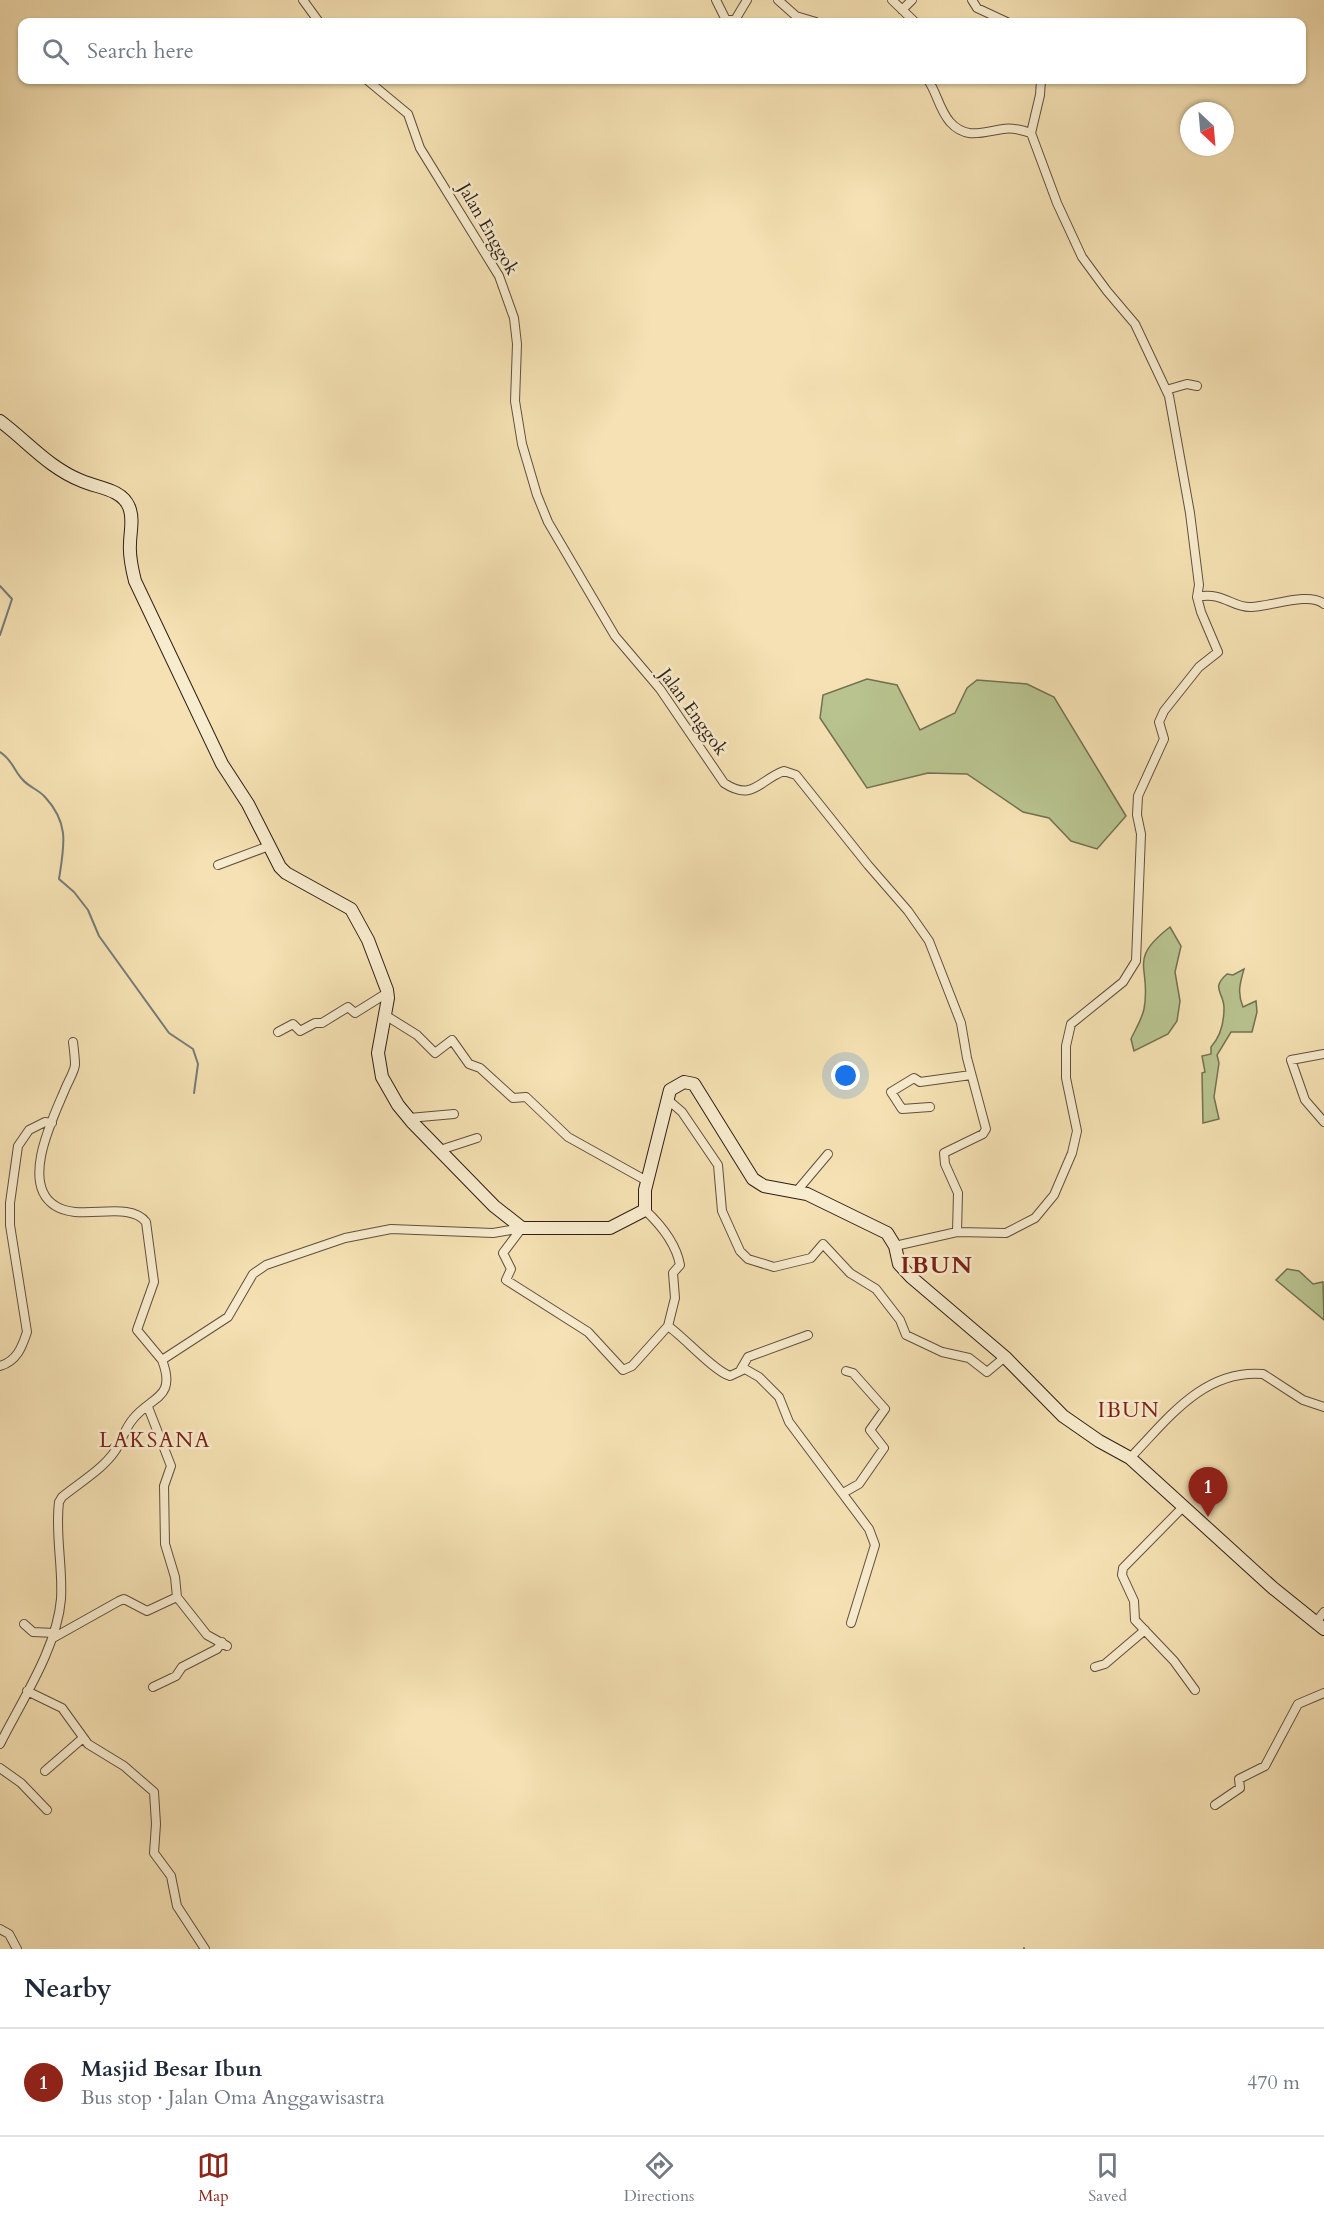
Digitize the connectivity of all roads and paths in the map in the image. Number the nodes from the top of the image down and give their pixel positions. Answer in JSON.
{"nodes":[{"id":1,"x":303,"y":0,"type":"edge"},
{"id":2,"x":716,"y":0,"type":"edge"},
{"id":3,"x":778,"y":0,"type":"edge"},
{"id":4,"x":892,"y":0,"type":"edge"},
{"id":5,"x":912,"y":0,"type":"edge"},
{"id":6,"x":972,"y":0,"type":"edge"},
{"id":7,"x":745,"y":1,"type":"edge"},
{"id":8,"x":902,"y":10,"type":"junction"},
{"id":9,"x":316,"y":18,"type":"edge"},
{"id":10,"x":725,"y":18,"type":"edge"},
{"id":11,"x":736,"y":18,"type":"edge"},
{"id":12,"x":803,"y":18,"type":"edge"},
{"id":13,"x":911,"y":18,"type":"edge"},
{"id":14,"x":999,"y":18,"type":"edge"},
{"id":15,"x":372,"y":84,"type":"edge"},
{"id":16,"x":930,"y":84,"type":"edge"},
{"id":17,"x":1041,"y":84,"type":"edge"},
{"id":18,"x":1031,"y":133,"type":"junction"},
{"id":19,"x":1197,"y":386,"type":"dead end"},
{"id":20,"x":1166,"y":390,"type":"junction"},
{"id":21,"x":0,"y":421,"type":"edge"},
{"id":22,"x":1197,"y":597,"type":"junction"},
{"id":23,"x":1324,"y":604,"type":"edge"},
{"id":24,"x":269,"y":846,"type":"junction"},
{"id":25,"x":218,"y":866,"type":"dead end"},
{"id":26,"x":387,"y":993,"type":"junction"},
{"id":27,"x":385,"y":1014,"type":"junction"},
{"id":28,"x":278,"y":1032,"type":"dead end"},
{"id":29,"x":73,"y":1042,"type":"dead end"},
{"id":30,"x":1324,"y":1054,"type":"edge"},
{"id":31,"x":971,"y":1075,"type":"junction"},
{"id":32,"x":667,"y":1099,"type":"junction"},
{"id":33,"x":930,"y":1107,"type":"dead end"},
{"id":34,"x":454,"y":1114,"type":"dead end"},
{"id":35,"x":409,"y":1118,"type":"junction"},
{"id":36,"x":1324,"y":1122,"type":"edge"},
{"id":37,"x":52,"y":1123,"type":"junction"},
{"id":38,"x":477,"y":1138,"type":"dead end"},
{"id":39,"x":440,"y":1150,"type":"junction"},
{"id":40,"x":828,"y":1154,"type":"dead end"},
{"id":41,"x":647,"y":1181,"type":"junction"},
{"id":42,"x":796,"y":1192,"type":"junction"},
{"id":43,"x":645,"y":1210,"type":"junction"},
{"id":44,"x":522,"y":1228,"type":"junction"},
{"id":45,"x":957,"y":1232,"type":"junction"},
{"id":46,"x":895,"y":1246,"type":"junction"},
{"id":47,"x":668,"y":1326,"type":"junction"},
{"id":48,"x":808,"y":1335,"type":"dead end"},
{"id":49,"x":1005,"y":1357,"type":"junction"},
{"id":50,"x":162,"y":1360,"type":"junction"},
{"id":51,"x":0,"y":1366,"type":"edge"},
{"id":52,"x":741,"y":1369,"type":"junction"},
{"id":53,"x":846,"y":1371,"type":"dead end"},
{"id":54,"x":148,"y":1407,"type":"junction"},
{"id":55,"x":1324,"y":1407,"type":"edge"},
{"id":56,"x":1130,"y":1458,"type":"junction"},
{"id":57,"x":843,"y":1493,"type":"junction"},
{"id":58,"x":1183,"y":1507,"type":"junction"},
{"id":59,"x":177,"y":1597,"type":"junction"},
{"id":60,"x":1321,"y":1621,"type":"edge"},
{"id":61,"x":851,"y":1623,"type":"dead end"},
{"id":62,"x":24,"y":1624,"type":"dead end"},
{"id":63,"x":1145,"y":1630,"type":"junction"},
{"id":64,"x":54,"y":1636,"type":"junction"},
{"id":65,"x":1095,"y":1667,"type":"dead end"},
{"id":66,"x":153,"y":1687,"type":"dead end"},
{"id":67,"x":1195,"y":1690,"type":"dead end"},
{"id":68,"x":27,"y":1691,"type":"junction"},
{"id":69,"x":1324,"y":1693,"type":"edge"},
{"id":70,"x":83,"y":1738,"type":"junction"},
{"id":71,"x":0,"y":1744,"type":"edge"},
{"id":72,"x":0,"y":1768,"type":"edge"},
{"id":73,"x":45,"y":1771,"type":"dead end"},
{"id":74,"x":1215,"y":1805,"type":"dead end"},
{"id":75,"x":47,"y":1810,"type":"dead end"},
{"id":76,"x":0,"y":1929,"type":"edge"},
{"id":77,"x":17,"y":1949,"type":"edge"},
{"id":78,"x":205,"y":1949,"type":"edge"}],
"edges":[{"from":1,"to":9,"type":"street"},
{"from":2,"to":10,"type":"street"},
{"from":3,"to":12,"type":"street"},
{"from":4,"to":8,"type":"street"},
{"from":5,"to":8,"type":"street"},
{"from":6,"to":14,"type":"street"},
{"from":7,"to":11,"type":"street"},
{"from":8,"to":13,"type":"street"},
{"from":15,"to":31,"type":"street","name":"Jalan Enggok"},
{"from":16,"to":18,"type":"street"},
{"from":17,"to":18,"type":"street"},
{"from":18,"to":20,"type":"street"},
{"from":19,"to":20,"type":"street"},
{"from":20,"to":22,"type":"street"},
{"from":21,"to":24,"type":"main road"},
{"from":22,"to":23,"type":"street"},
{"from":22,"to":45,"type":"street"},
{"from":24,"to":25,"type":"street"},
{"from":24,"to":26,"type":"main road"},
{"from":26,"to":27,"type":"main road"},
{"from":26,"to":28,"type":"street"},
{"from":27,"to":35,"type":"main road"},
{"from":27,"to":41,"type":"street"},
{"from":29,"to":37,"type":"street"},
{"from":30,"to":36,"type":"street"},
{"from":31,"to":33,"type":"street"},
{"from":31,"to":45,"type":"street","name":"Jalan Enggok"},
{"from":32,"to":41,"type":"main road"},
{"from":32,"to":42,"type":"main road"},
{"from":32,"to":49,"type":"street"},
{"from":34,"to":35,"type":"street"},
{"from":35,"to":39,"type":"main road"},
{"from":37,"to":50,"type":"street"},
{"from":37,"to":51,"type":"street"},
{"from":38,"to":39,"type":"street"},
{"from":39,"to":44,"type":"main road"},
{"from":40,"to":42,"type":"street"},
{"from":41,"to":43,"type":"main road"},
{"from":42,"to":46,"type":"main road"},
{"from":43,"to":44,"type":"main road"},
{"from":43,"to":47,"type":"street"},
{"from":44,"to":47,"type":"street"},
{"from":44,"to":50,"type":"street"},
{"from":45,"to":46,"type":"street"},
{"from":46,"to":49,"type":"main road"},
{"from":47,"to":52,"type":"street"},
{"from":48,"to":52,"type":"street"},
{"from":49,"to":56,"type":"main road"},
{"from":50,"to":54,"type":"street"},
{"from":52,"to":57,"type":"street"},
{"from":53,"to":57,"type":"street"},
{"from":54,"to":59,"type":"street"},
{"from":54,"to":64,"type":"street"},
{"from":55,"to":56,"type":"street"},
{"from":56,"to":58,"type":"main road"},
{"from":57,"to":61,"type":"street"},
{"from":58,"to":60,"type":"main road"},
{"from":58,"to":63,"type":"street"},
{"from":59,"to":64,"type":"street"},
{"from":59,"to":66,"type":"street"},
{"from":62,"to":64,"type":"street"},
{"from":63,"to":65,"type":"street"},
{"from":63,"to":67,"type":"street"},
{"from":64,"to":68,"type":"street"},
{"from":68,"to":70,"type":"street"},
{"from":68,"to":71,"type":"street"},
{"from":69,"to":74,"type":"street"},
{"from":70,"to":73,"type":"street"},
{"from":70,"to":78,"type":"street"},
{"from":72,"to":75,"type":"street"},
{"from":76,"to":77,"type":"street"}]}
